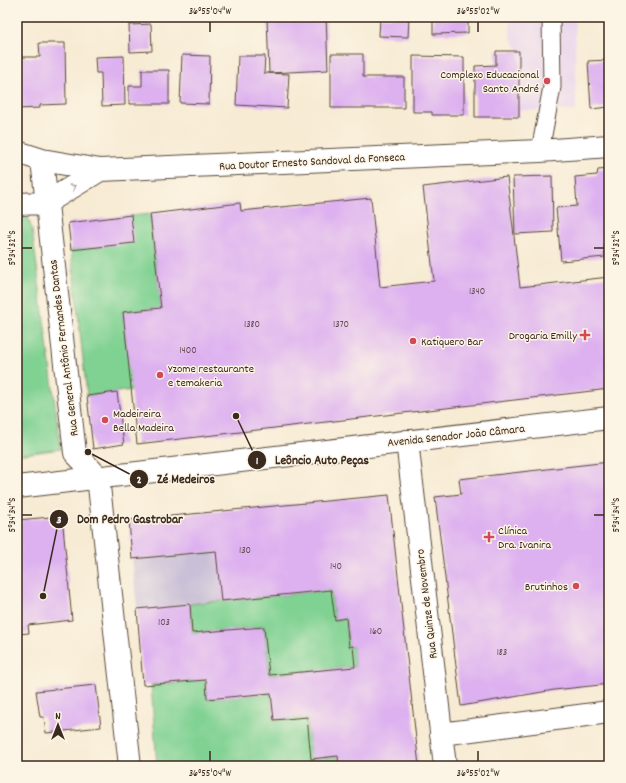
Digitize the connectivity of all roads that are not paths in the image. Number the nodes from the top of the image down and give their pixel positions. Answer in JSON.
{"nodes":[{"id":1,"x":551,"y":17,"type":"edge"},
{"id":2,"x":609,"y":146,"type":"edge"},
{"id":3,"x":540,"y":151,"type":"junction"},
{"id":4,"x":17,"y":152,"type":"edge"},
{"id":5,"x":42,"y":160,"type":"junction"},
{"id":6,"x":100,"y":170,"type":"junction"},
{"id":7,"x":17,"y":204,"type":"edge"},
{"id":8,"x":46,"y":204,"type":"junction"},
{"id":9,"x":609,"y":418,"type":"edge"},
{"id":10,"x":406,"y":441,"type":"junction"},
{"id":11,"x":98,"y":477,"type":"junction"},
{"id":12,"x":17,"y":487,"type":"edge"},
{"id":13,"x":609,"y":712,"type":"edge"},
{"id":14,"x":441,"y":734,"type":"junction"},
{"id":15,"x":130,"y":766,"type":"edge"},
{"id":16,"x":445,"y":766,"type":"edge"}],
"edges":[{"from":1,"to":3,"type":"lane"},
{"from":2,"to":3,"type":"street","name":"Rua Doutor Ernesto Sandoval da Fonseca"},
{"from":3,"to":6,"type":"street","name":"Rua Doutor Ernesto Sandoval da Fonseca"},
{"from":4,"to":5,"type":"street","name":"Rua Doutor Ernesto Sandoval da Fonseca"},
{"from":5,"to":6,"type":"street","name":"Rua Doutor Ernesto Sandoval da Fonseca"},
{"from":5,"to":8,"type":"street","name":"Rua General Antônio Fernandes Dantas"},
{"from":8,"to":6,"type":"street","one_way":true},
{"from":7,"to":8,"type":"street"},
{"from":8,"to":11,"type":"street","name":"Rua General Antônio Fernandes Dantas"},
{"from":9,"to":10,"type":"street","name":"Avenida Senador João Câmara"},
{"from":10,"to":11,"type":"street","name":"Avenida Senador João Câmara"},
{"from":10,"to":14,"type":"street","name":"Rua Quinze de Novembro"},
{"from":11,"to":12,"type":"street","name":"Avenida Senador João Câmara"},
{"from":11,"to":15,"type":"street"},
{"from":13,"to":14,"type":"street"},
{"from":14,"to":16,"type":"street","name":"Rua Quinze de Novembro"}]}
